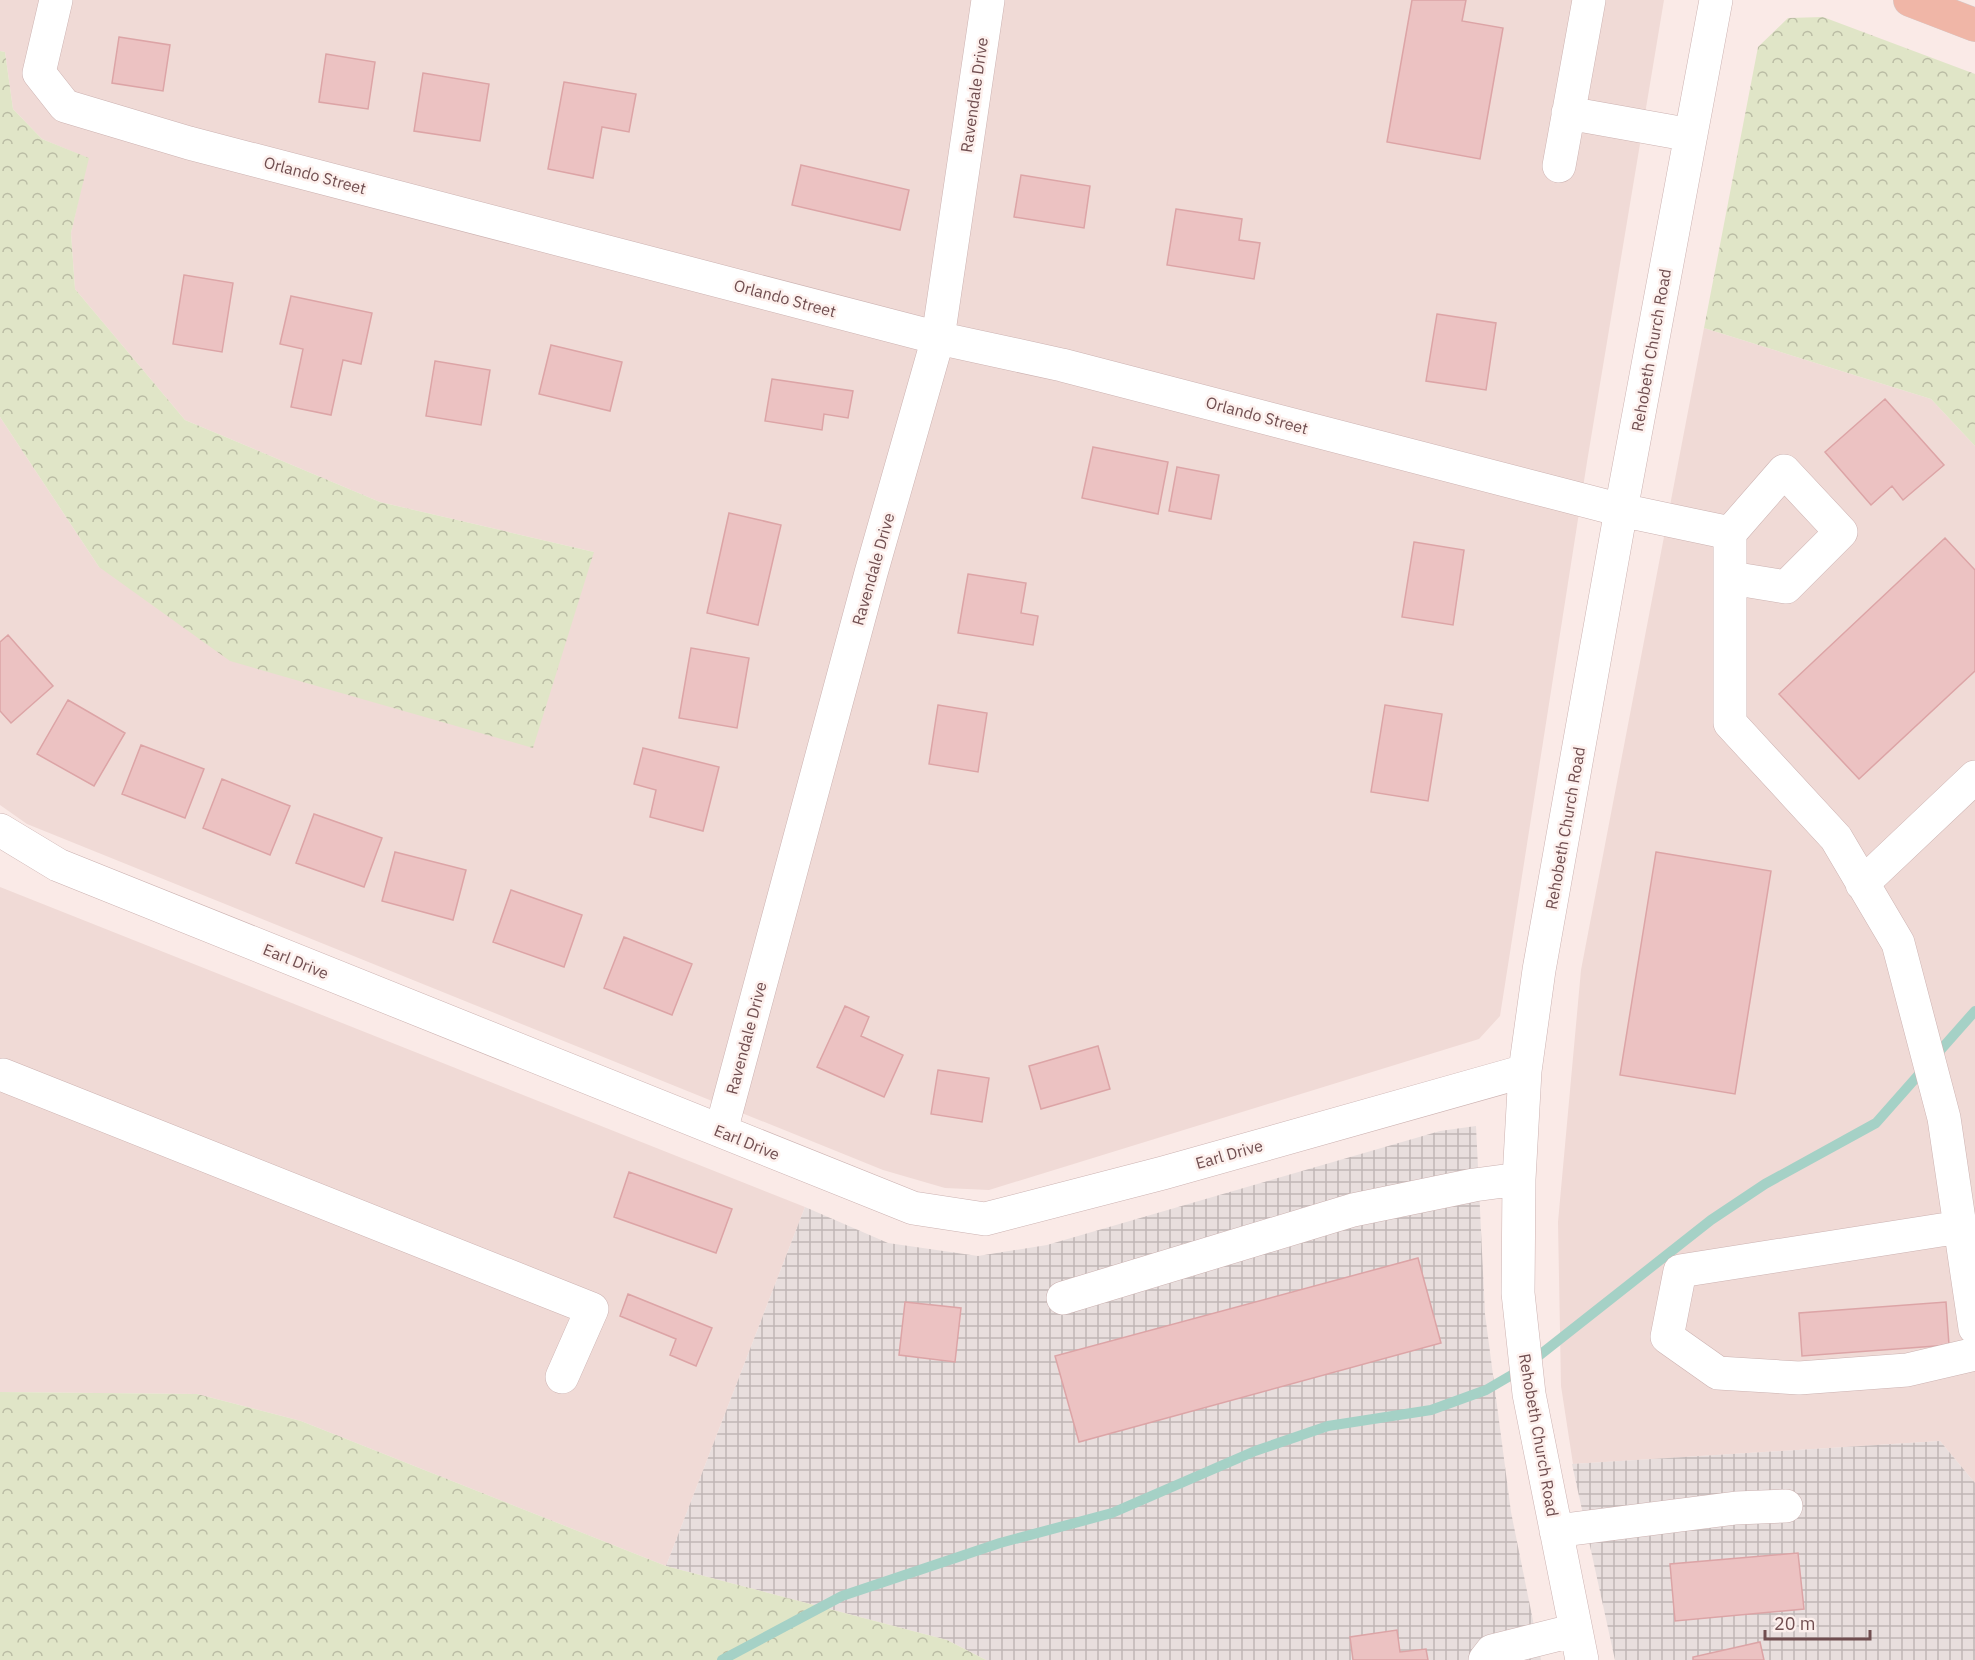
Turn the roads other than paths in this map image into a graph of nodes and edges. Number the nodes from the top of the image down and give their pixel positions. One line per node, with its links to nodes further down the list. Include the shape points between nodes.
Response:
1 (56, 0): 10 (street, Orlando Street, via 39,73 65,106)
2 (988, 0): 10 (street, Ravendale Drive)
3 (1589, 0): 7 (street)
4 (1716, 0): 8 (street, Rehobeth Church Road)
5 (1910, 0): 6 (main road)
6 (1975, 26)
7 (1568, 112): 8 (street); 9 (street)
8 (1691, 135): 11 (street, Rehobeth Church Road)
9 (1559, 166)
10 (938, 338): 11 (street, Orlando Street, via 1062,365); 19 (street, Ravendale Drive)
11 (1621, 510): 12 (street, Orlando Street); 17 (street, Rehobeth Church Road, via 1541,959)
12 (1730, 533): 13 (street); 13 (street, via 1784,471 1841,532 1786,587)
13 (1731, 578): 16 (street, via 1730,723 1836,838)
14 (1975, 777): 16 (street)
15 (0, 830): 19 (street, Earl Drive, via 58,865)
16 (1862, 884): 20 (street, via 1898,943 1944,1118)
17 (1525, 1071): 19 (street, Earl Drive, via 985,1219 914,1208); 21 (street, Rehobeth Church Road)
18 (1, 1076): 26 (street, via 592,1309)
19 (720, 1131)
20 (1964, 1165): 22 (street)
21 (1519, 1179): 23 (street, via 1353,1210); 28 (street, Rehobeth Church Road, via 1518,1293 1523,1345)
22 (1960, 1227): 24 (street); 25 (street, via 1680,1271 1667,1337 1718,1373 1799,1378 1907,1370)
23 (1063, 1298)
24 (1975, 1328)
25 (1975, 1354)
26 (562, 1377)
27 (1786, 1506): 28 (street, via 1736,1508)
28 (1556, 1531): 29 (street, Rehobeth Church Road)
29 (1579, 1645): 30 (street, via 1492,1651)
30 (1485, 1660)

